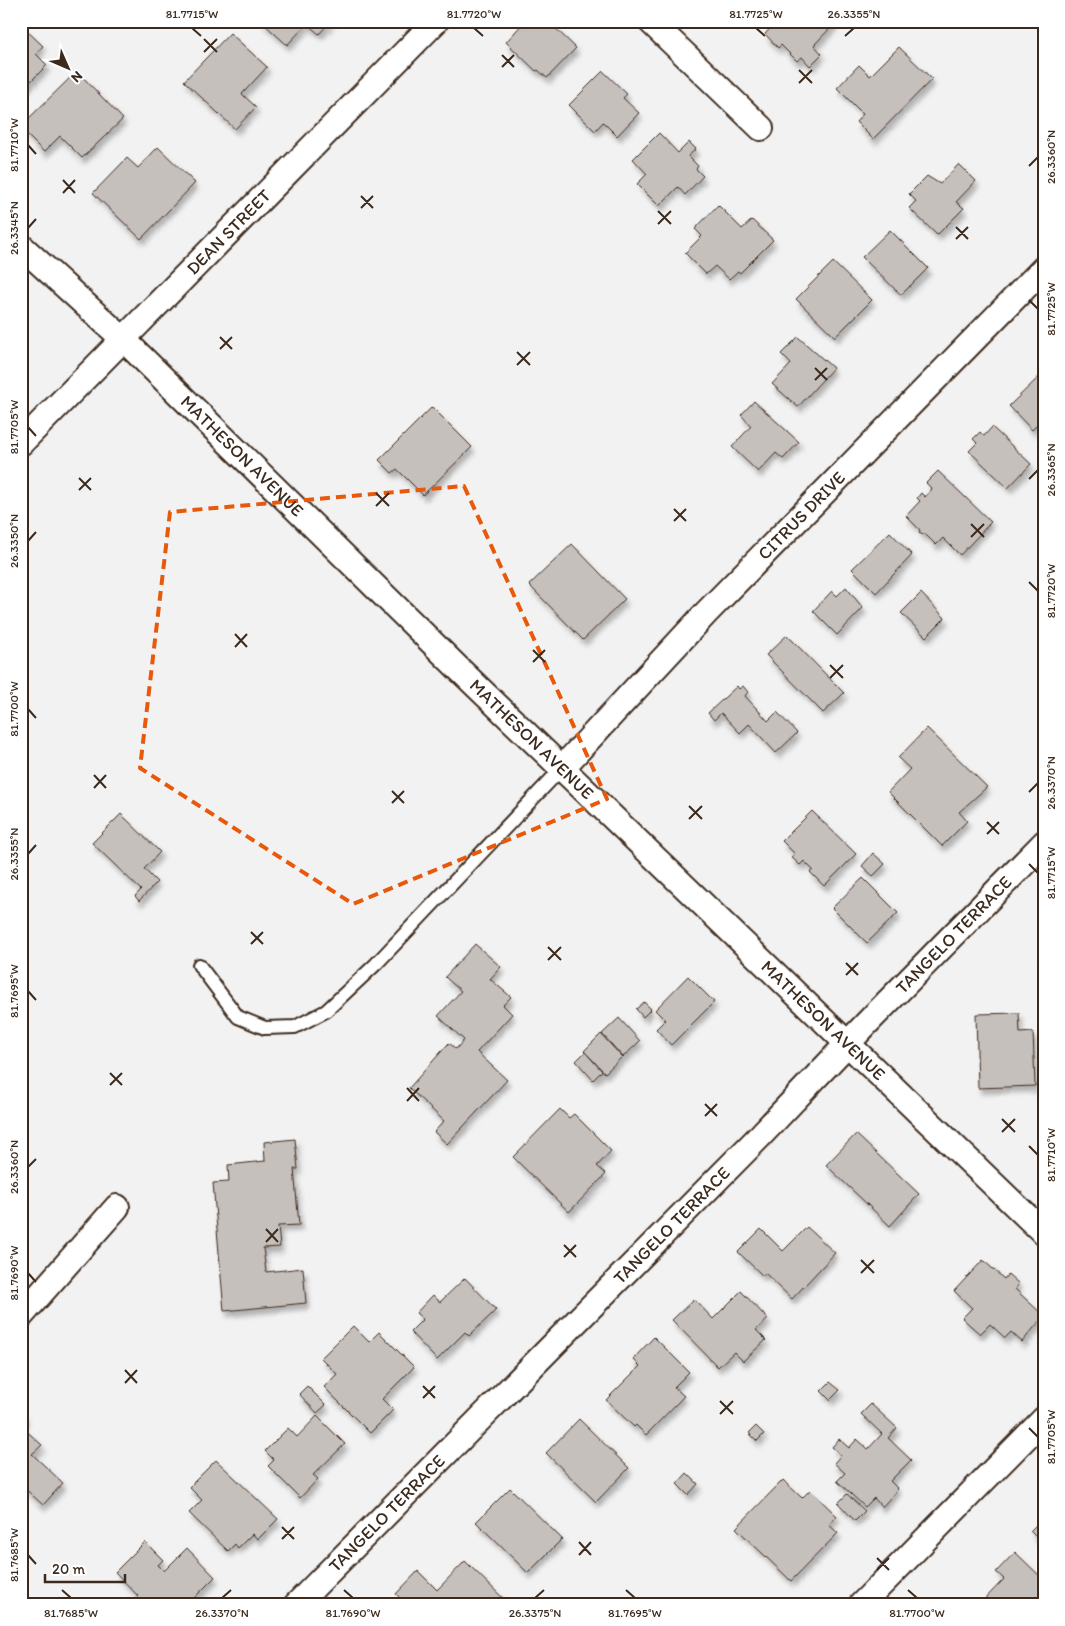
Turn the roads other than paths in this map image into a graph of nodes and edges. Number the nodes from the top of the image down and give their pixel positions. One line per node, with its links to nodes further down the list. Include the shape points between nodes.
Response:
1 (436, 21): 6 (street, DEAN STREET)
2 (650, 21): 3 (street)
3 (761, 128)
4 (21, 246): 6 (street, MATHESON AVENUE)
5 (1044, 268): 8 (street, CITRUS DRIVE, via 706,613)
6 (123, 339): 7 (street, DEAN STREET); 8 (street, MATHESON AVENUE)
7 (21, 443)
8 (562, 768): 10 (lane, via 376,964 326,1011 295,1027 265,1028 238,1017); 11 (street, MATHESON AVENUE)
9 (1044, 843): 11 (street, TANGELO TERRACE)
10 (200, 965)
11 (847, 1043): 13 (street, MATHESON AVENUE); 16 (street, TANGELO TERRACE, via 760,1136)
12 (117, 1207): 14 (street)
13 (1044, 1233)
14 (21, 1316)
15 (1044, 1419): 17 (street)
16 (296, 1605)
17 (861, 1605)

